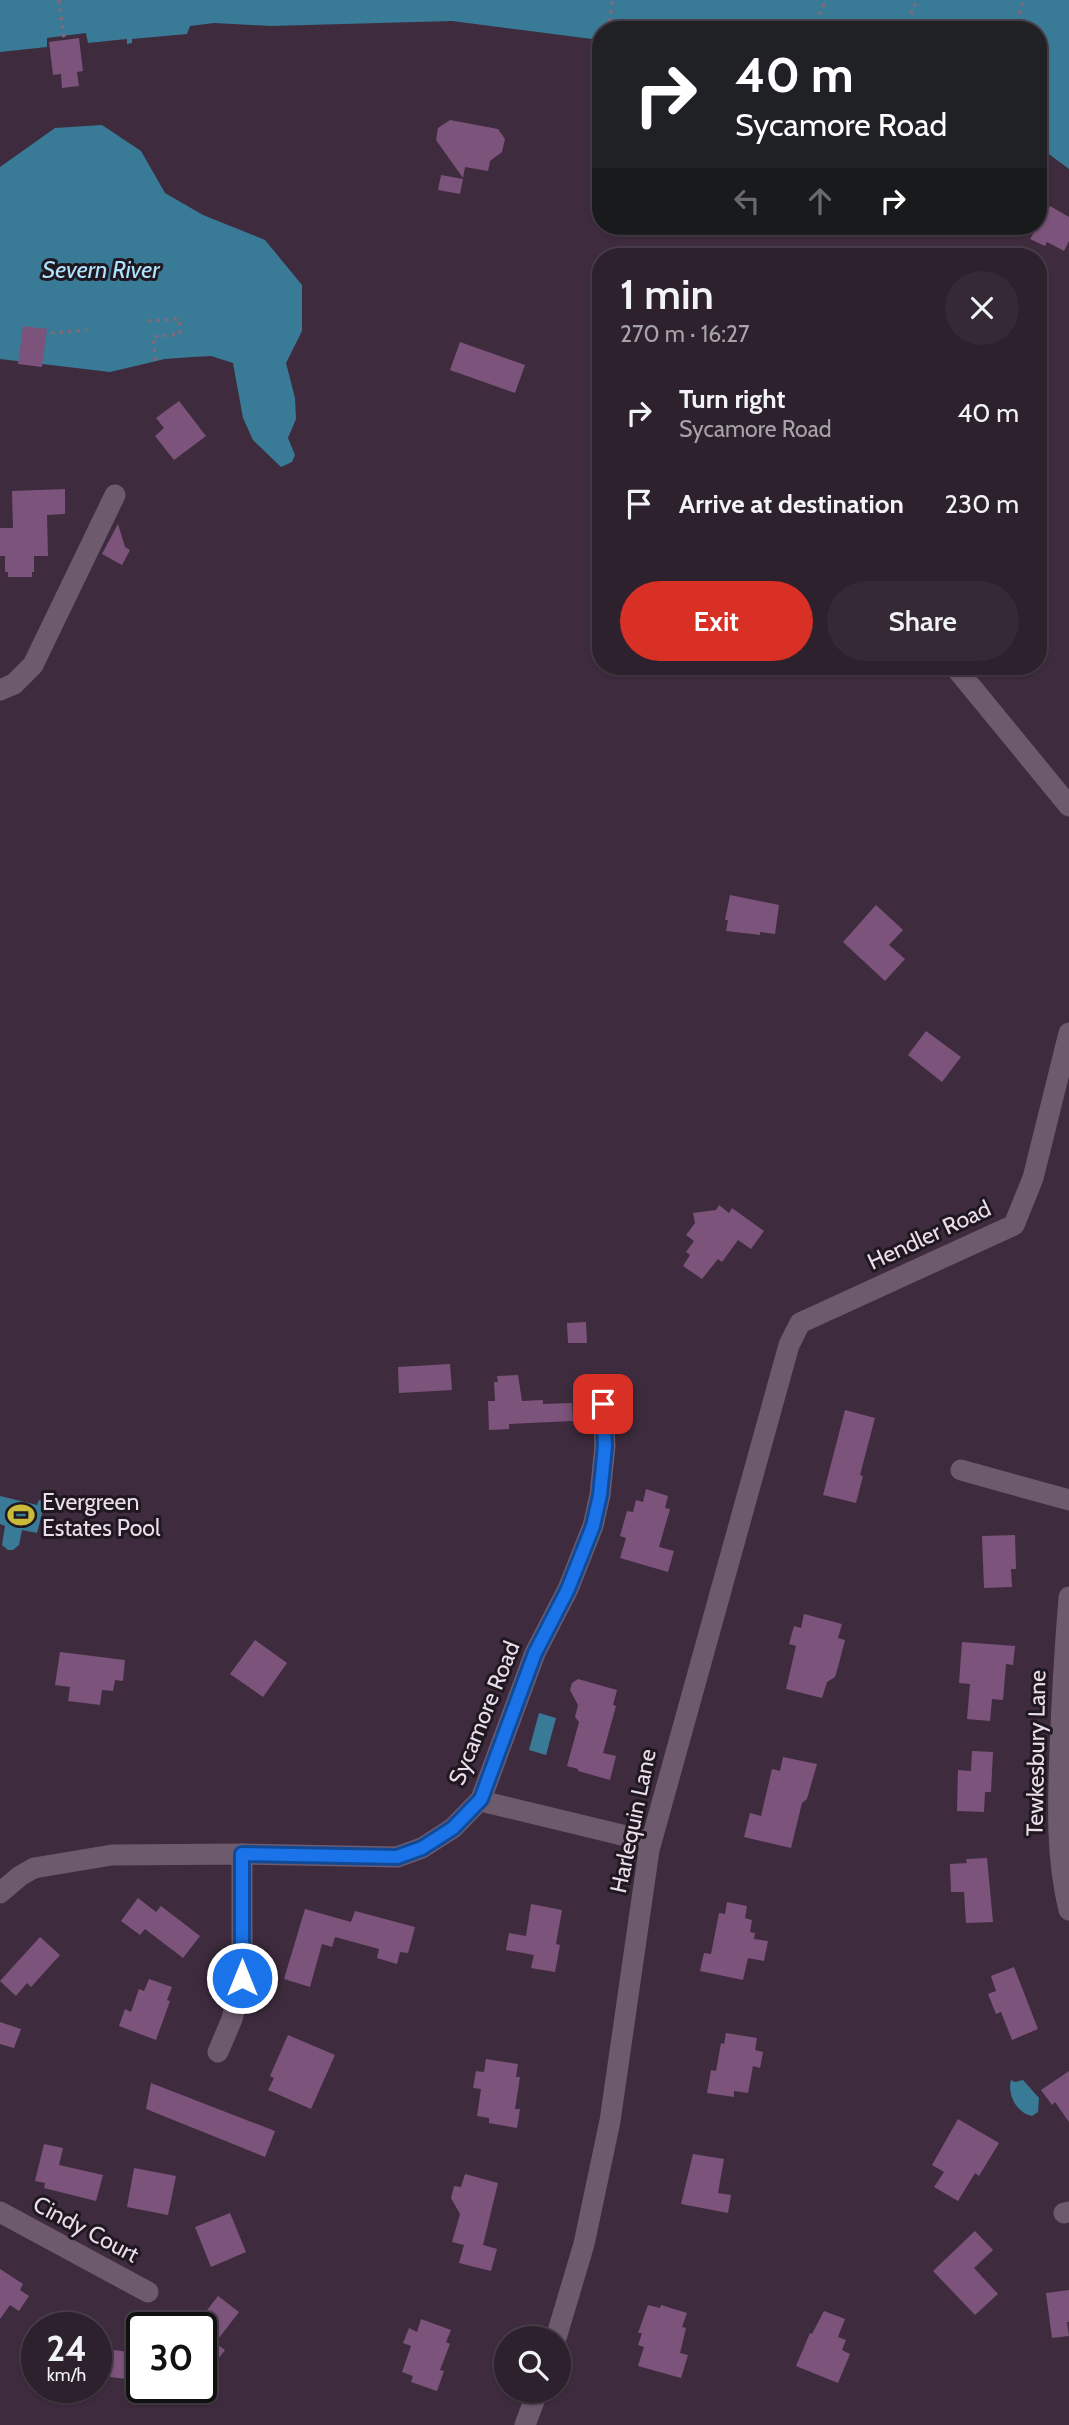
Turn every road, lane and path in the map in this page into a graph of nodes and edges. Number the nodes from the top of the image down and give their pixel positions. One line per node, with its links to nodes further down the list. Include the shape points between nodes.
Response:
1 (59, 0): 10 (path)
2 (613, 0): 6 (path)
3 (825, 0): 7 (path)
4 (917, 0): 8 (path)
5 (1023, 3): 9 (path)
6 (610, 21)
7 (816, 21)
8 (908, 21)
9 (1016, 21)
10 (64, 39)
11 (148, 321): 14 (path, via 179,319 180,334 153,337)
12 (87, 330): 13 (path)
13 (51, 333)
14 (156, 365)
15 (115, 495): 17 (street, via 33,666)
16 (962, 675): 18 (street)
17 (0, 690)
18 (1069, 806)
19 (1069, 1033): 20 (street, Hendler Road, via 1033,1178 1014,1225)
20 (800, 1323): 26 (street, Harlequin Lane, via 789,1345)
21 (603, 1404): 25 (street, Sycamore Road, via 605,1446 593,1526 535,1653)
22 (961, 1471): 23 (street)
23 (1069, 1500)
24 (1069, 1597): 29 (street, Tewkesbury Lane, via 1059,1787 1061,1862)
25 (481, 1799): 26 (street); 27 (street, Sycamore Road, via 453,1828 422,1848 397,1857)
26 (651, 1842): 33 (street, Harlequin Lane, via 610,2121 584,2244)
27 (242, 1854): 28 (street, Sycamore Road, via 99,1857 34,1868); 30 (street, via 242,1978)
28 (0, 1893)
29 (1069, 1910)
30 (218, 2052)
31 (0, 2212): 32 (street, Cindy Court)
32 (148, 2292)
33 (560, 2326)
34 (533, 2403): 35 (street)
35 (525, 2425)

